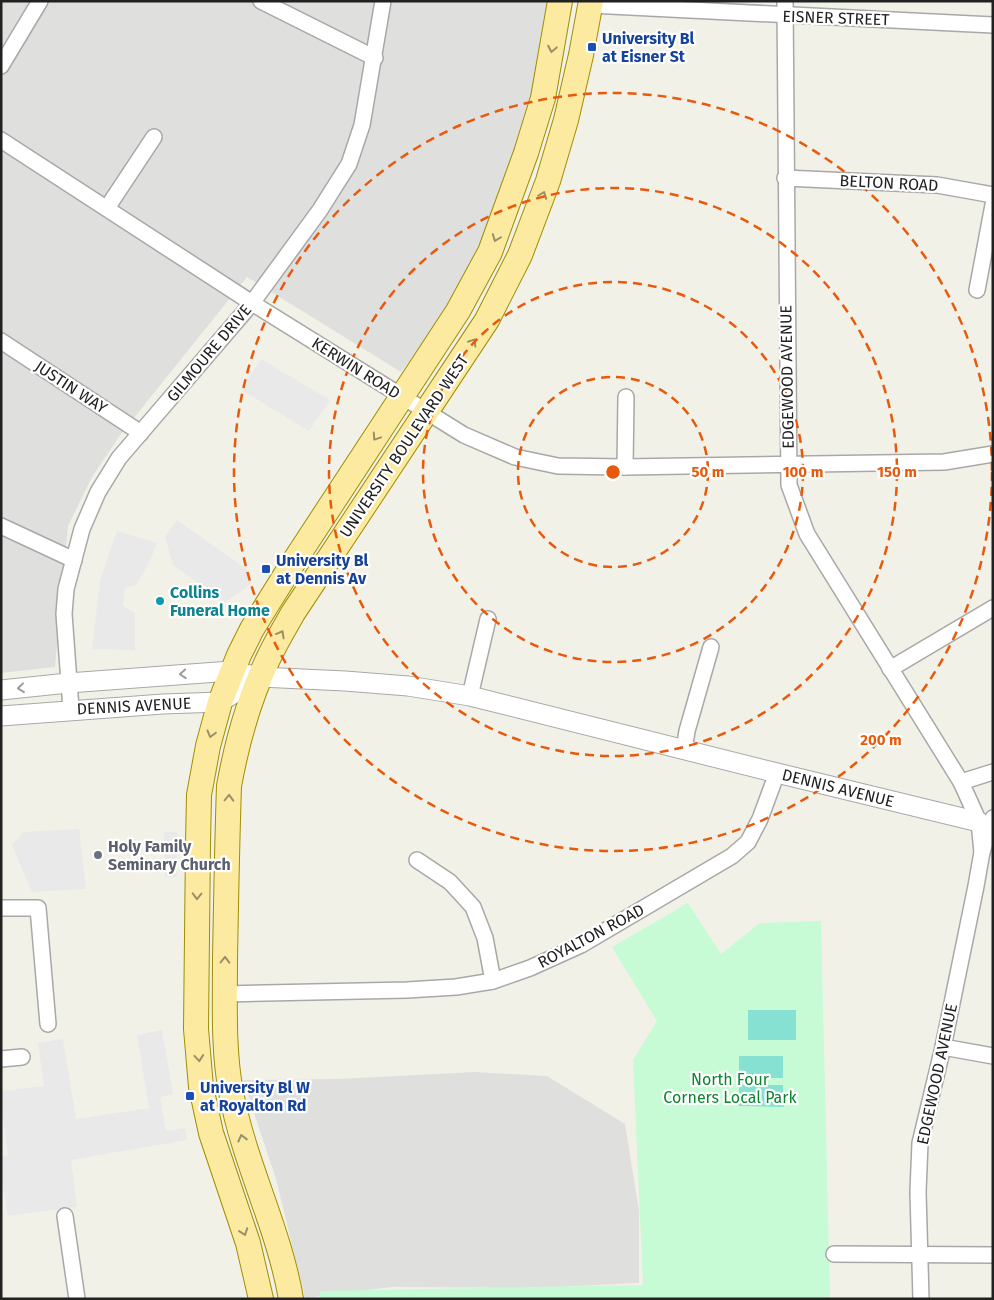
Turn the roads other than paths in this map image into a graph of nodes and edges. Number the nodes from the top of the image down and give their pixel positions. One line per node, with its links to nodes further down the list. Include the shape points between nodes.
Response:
1 (40, 1): 9 (street)
2 (261, 1): 8 (street)
3 (383, 1): 8 (street, GILMOURE DRIVE)
4 (560, 1): 19 (main road, UNIVERSITY BOULEVARD WEST, one-way to 19, via 543,98 490,252 458,311)
5 (586, 3): 6 (street, EISNER STREET); 21 (main road, UNIVERSITY BOULEVARD WEST, one-way to 5, via 487,320 520,255 548,181 566,120 581,55)
6 (785, 8): 7 (street, EISNER STREET); 12 (street, EDGEWOOD AVENUE)
7 (993, 24)
8 (375, 58): 17 (street, GILMOURE DRIVE, via 362,125 349,164 320,210)
9 (1, 66)
10 (154, 137): 15 (street)
11 (1, 140): 15 (street, KERWIN ROAD)
12 (785, 178): 13 (street, BELTON ROAD, via 937,185); 24 (street, EDGEWOOD AVENUE)
13 (993, 196)
14 (993, 205): 16 (street)
15 (107, 208): 17 (street, KERWIN ROAD)
16 (977, 290)
17 (252, 303): 19 (street, KERWIN ROAD); 22 (street, GILMOURE DRIVE)
18 (1, 341): 22 (street, JUSTIN WAY)
19 (403, 396): 21 (street, KERWIN ROAD); 32 (main road, UNIVERSITY BOULEVARD WEST, one-way to 32, via 286,573 252,629)
20 (626, 396): 25 (street)
21 (427, 412): 25 (street, KERWIN ROAD, via 464,436 515,457 558,466); 33 (main road, UNIVERSITY BOULEVARD WEST, one-way to 21, via 293,613)
22 (141, 433): 27 (street, GILMOURE DRIVE, via 98,492 82,529)
23 (993, 454): 24 (street, KERWIN ROAD, via 944,462)
24 (788, 465): 25 (street, KERWIN ROAD); 31 (street, EDGEWOOD AVENUE, via 789,485 807,534)
25 (625, 467)
26 (1, 526): 27 (street)
27 (74, 560): 34 (street, GILMOURE DRIVE, via 66,589 64,614)
28 (993, 608): 31 (street)
29 (488, 620): 36 (street)
30 (711, 647): 40 (street)
31 (890, 669): 43 (street, EDGEWOOD AVENUE)
32 (232, 671): 33 (street, DENNIS AVENUE); 34 (street, DENNIS AVENUE, one-way to 34); 37 (main road, UNIVERSITY BOULEVARD WEST)
33 (260, 678): 36 (street, DENNIS AVENUE, via 408,686); 37 (street, DENNIS AVENUE); 48 (main road, UNIVERSITY BOULEVARD WEST, one-way to 33, via 229,786 242,724)
34 (68, 683): 35 (street, DENNIS AVENUE, one-way to 35); 38 (street, GILMOURE DRIVE)
35 (1, 690)
36 (470, 696): 40 (street, DENNIS AVENUE)
37 (220, 702): 38 (street, DENNIS AVENUE); 54 (main road, UNIVERSITY BOULEVARD WEST, one-way to 54, via 199,795 196,930 196,1029 202,1087)
38 (71, 709): 39 (street, DENNIS AVENUE)
39 (1, 716)
40 (684, 750): 42 (street, DENNIS AVENUE)
41 (993, 772): 43 (street)
42 (777, 773): 44 (street, DENNIS AVENUE); 47 (street, ROYALTON ROAD, via 748,842 732,856 581,945)
43 (961, 782): 44 (street, EDGEWOOD AVENUE)
44 (989, 823): 50 (street, EDGEWOOD AVENUE)
45 (417, 860): 47 (street, via 450,882 473,907 484,938)
46 (1, 908): 49 (street, via 38,908)
47 (493, 981): 48 (street, ROYALTON ROAD, via 406,990)
48 (225, 994): 56 (main road, UNIVERSITY BOULEVARD WEST, one-way to 48, via 245,1148 231,1091)
49 (48, 1024)
50 (943, 1046): 51 (street); 58 (street, EDGEWOOD AVENUE, via 920,1144)
51 (993, 1056)
52 (22, 1057): 53 (street)
53 (1, 1059)
54 (215, 1147): 56 (main road, via 233,1161 254,1214 262,1219); 61 (main road, UNIVERSITY BOULEVARD WEST, one-way to 61, via 248,1243)
55 (65, 1216): 60 (street)
56 (270, 1218): 62 (main road, UNIVERSITY BOULEVARD WEST)
57 (834, 1254): 58 (street)
58 (920, 1255): 59 (street); 63 (street, EDGEWOOD AVENUE)
59 (993, 1255)
60 (77, 1299)
61 (261, 1299)
62 (291, 1299)
63 (921, 1299)

